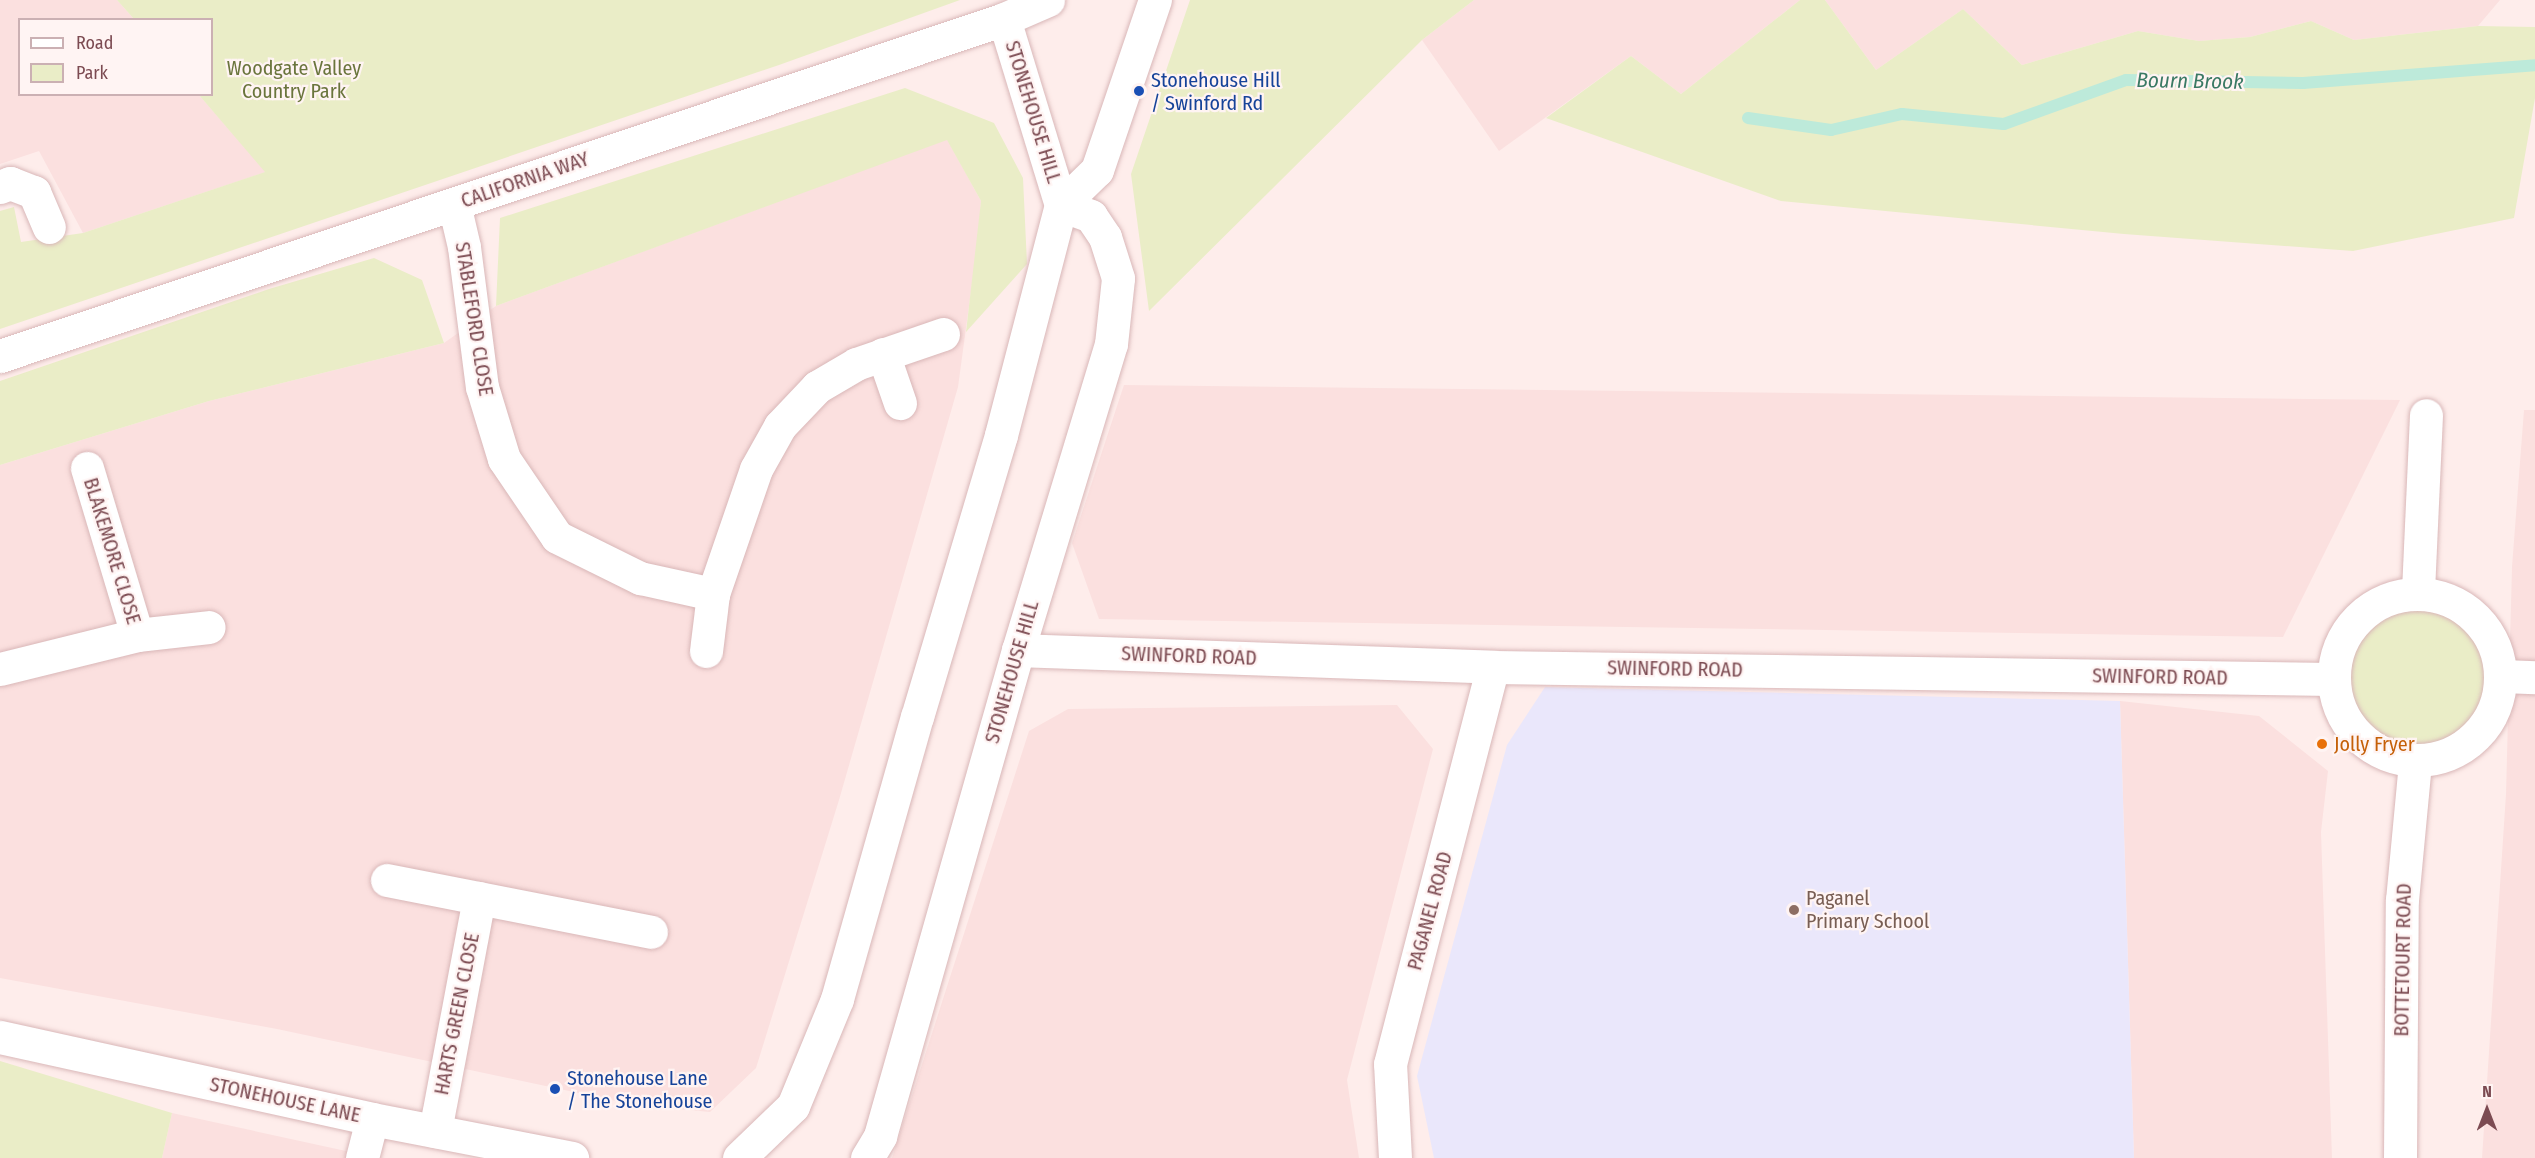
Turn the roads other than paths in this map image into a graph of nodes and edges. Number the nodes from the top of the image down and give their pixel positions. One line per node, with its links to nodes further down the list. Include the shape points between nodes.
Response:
1 (1048, 0): 3 (street, CALIFORNIA WAY)
2 (1155, 0): 6 (street, STONEHOUSE HILL, via 1097,170)
3 (1004, 19): 5 (street, CALIFORNIA WAY); 6 (street, STONEHOUSE HILL)
4 (0, 187): 7 (street, via 10,183 34,192)
5 (454, 204): 10 (street, CALIFORNIA WAY); 15 (street, STABLEFORD CLOSE, via 464,247 482,387 504,459 557,537 640,578)
6 (1061, 205): 18 (street, STONEHOUSE HILL, via 1091,216 1105,237 1118,278 1111,344); 34 (street, STONEHOUSE HILL, via 1001,435 837,999 793,1106)
7 (49, 227)
8 (944, 334): 9 (street)
9 (883, 354): 11 (street); 15 (street, via 856,364 817,387 780,426 756,469)
10 (0, 356)
11 (900, 403)
12 (2426, 416): 14 (street)
13 (87, 468): 17 (street, BLAKEMORE CLOSE)
14 (2418, 591): 22 (street, via 2463,605 2488,630); 24 (street, via 2379,601 2346,630)
15 (713, 594): 19 (street)
16 (209, 627): 17 (street, BLAKEMORE CLOSE)
17 (137, 635): 21 (street, BLAKEMORE CLOSE)
18 (1018, 650): 20 (street, SWINFORD ROAD); 35 (street, STONEHOUSE HILL, via 880,1136)
19 (706, 651)
20 (1493, 667): 24 (street, SWINFORD ROAD); 36 (street, PAGANEL ROAD, via 1390,1064)
21 (0, 669)
22 (2502, 676): 23 (street); 25 (street, via 2483,730 2448,755)
23 (2535, 677)
24 (2332, 679): 25 (street, via 2351,731 2380,753)
25 (2415, 762): 37 (street, BOTTETOURT ROAD, via 2402,900)
26 (387, 880): 27 (street)
27 (480, 898): 28 (street); 31 (street, HARTS GREEN CLOSE)
28 (651, 932)
29 (0, 1037): 30 (street, STONEHOUSE LANE)
30 (372, 1119): 31 (street, STONEHOUSE LANE); 32 (street)
31 (435, 1131): 33 (street, STONEHOUSE LANE)
32 (362, 1158)
33 (572, 1158)
34 (739, 1158)
35 (867, 1158)
36 (1395, 1158)
37 (2400, 1158)

